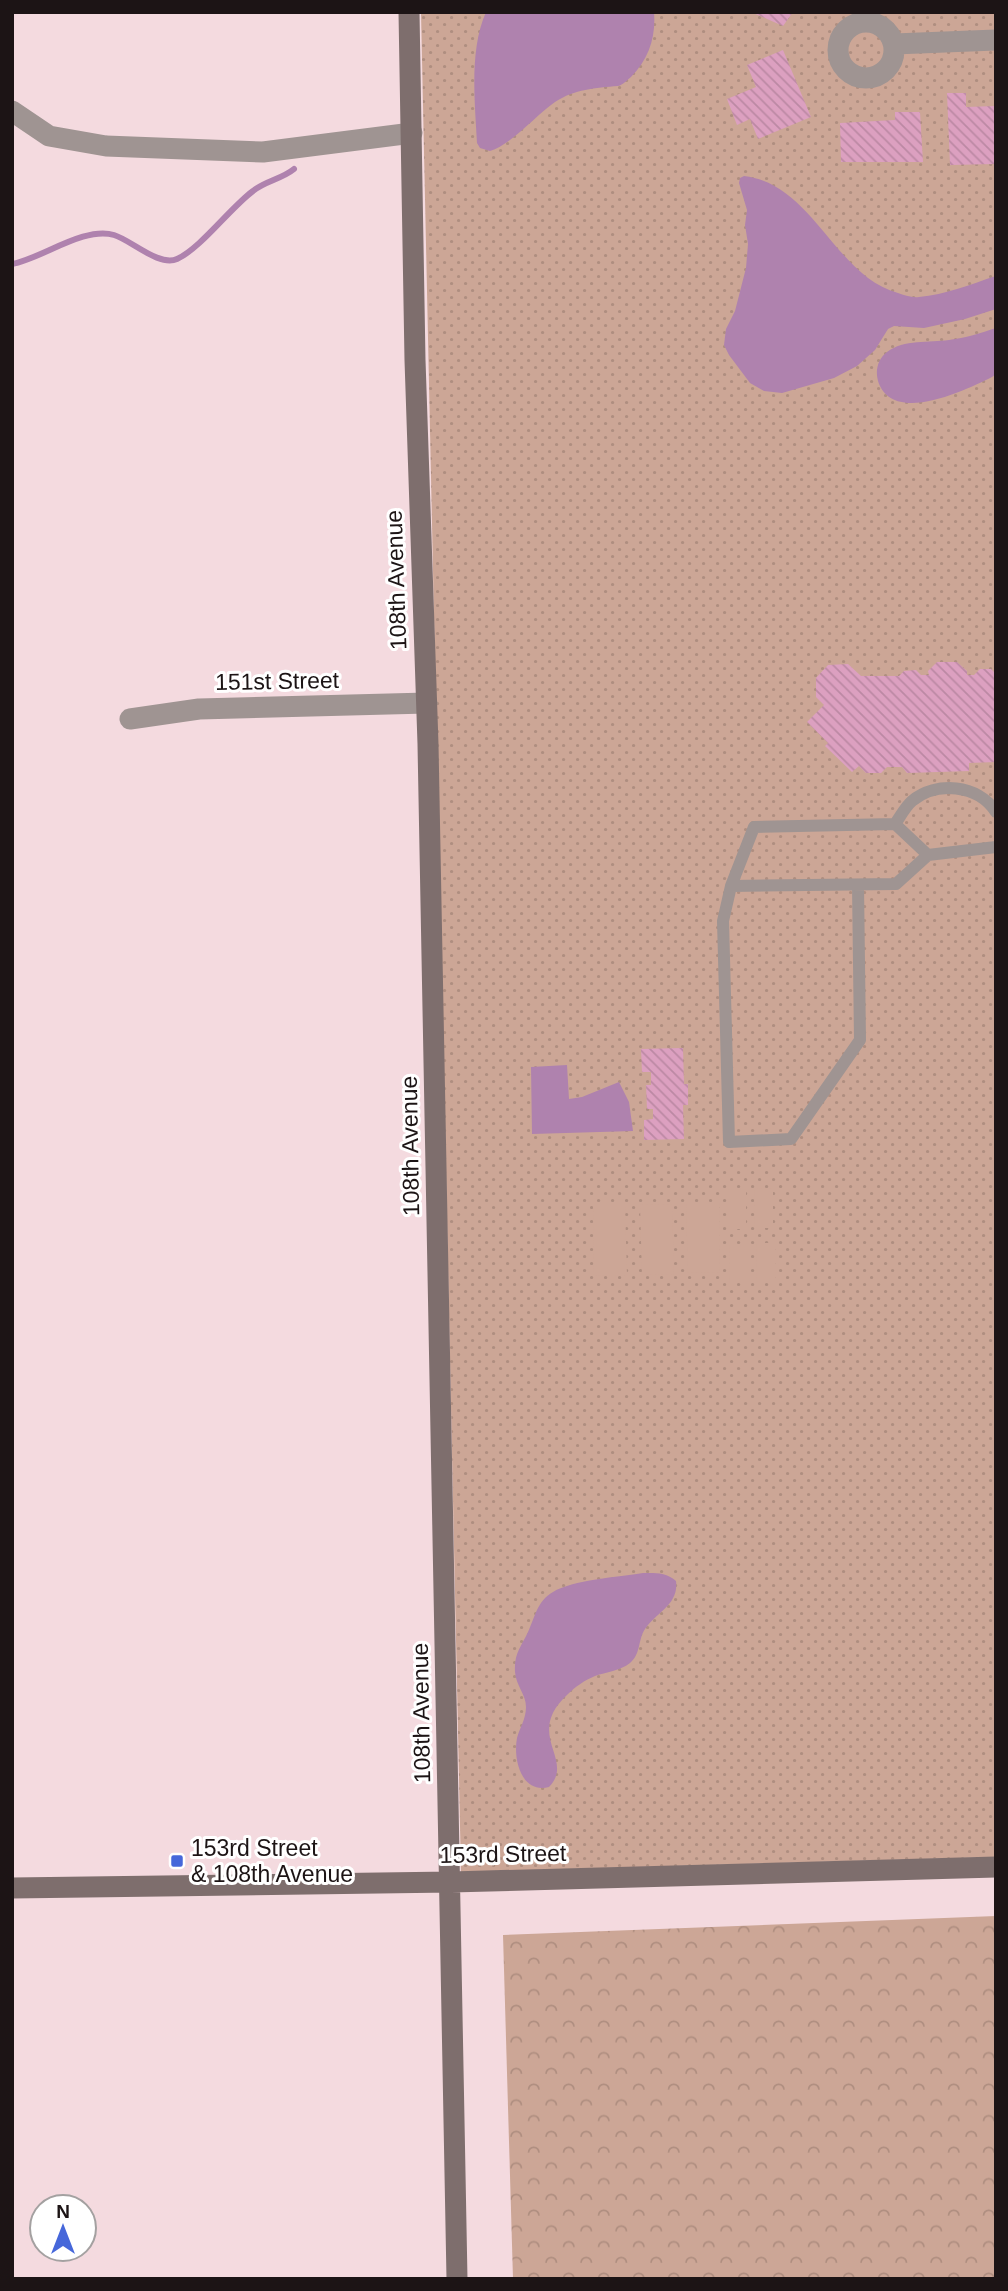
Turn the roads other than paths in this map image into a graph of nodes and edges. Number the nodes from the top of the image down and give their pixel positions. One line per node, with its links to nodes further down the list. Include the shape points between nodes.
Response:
1 (409, 12): 5 (street, 108th Avenue)
2 (996, 40): 3 (street)
3 (894, 44)
4 (12, 111): 5 (street, via 49,136 106,146 263,152)
5 (412, 133): 6 (street, 108th Avenue)
6 (427, 703): 7 (street, 151st Street, via 199,709); 15 (street, 108th Avenue)
7 (130, 719)
8 (996, 812): 9 (lane, via 990,802 946,787 910,802)
9 (895, 824): 11 (lane); 13 (lane, via 754,827)
10 (996, 847): 11 (lane)
11 (928, 855): 12 (lane, via 896,884)
12 (858, 885): 13 (lane); 13 (lane, via 860,1040 791,1139 729,1143 723,921)
13 (732, 886)
14 (996, 1867): 15 (street, 153rd Street)
15 (451, 1882): 16 (street, 153rd Street); 17 (street, 108th Avenue)
16 (12, 1888)
17 (457, 2279)

